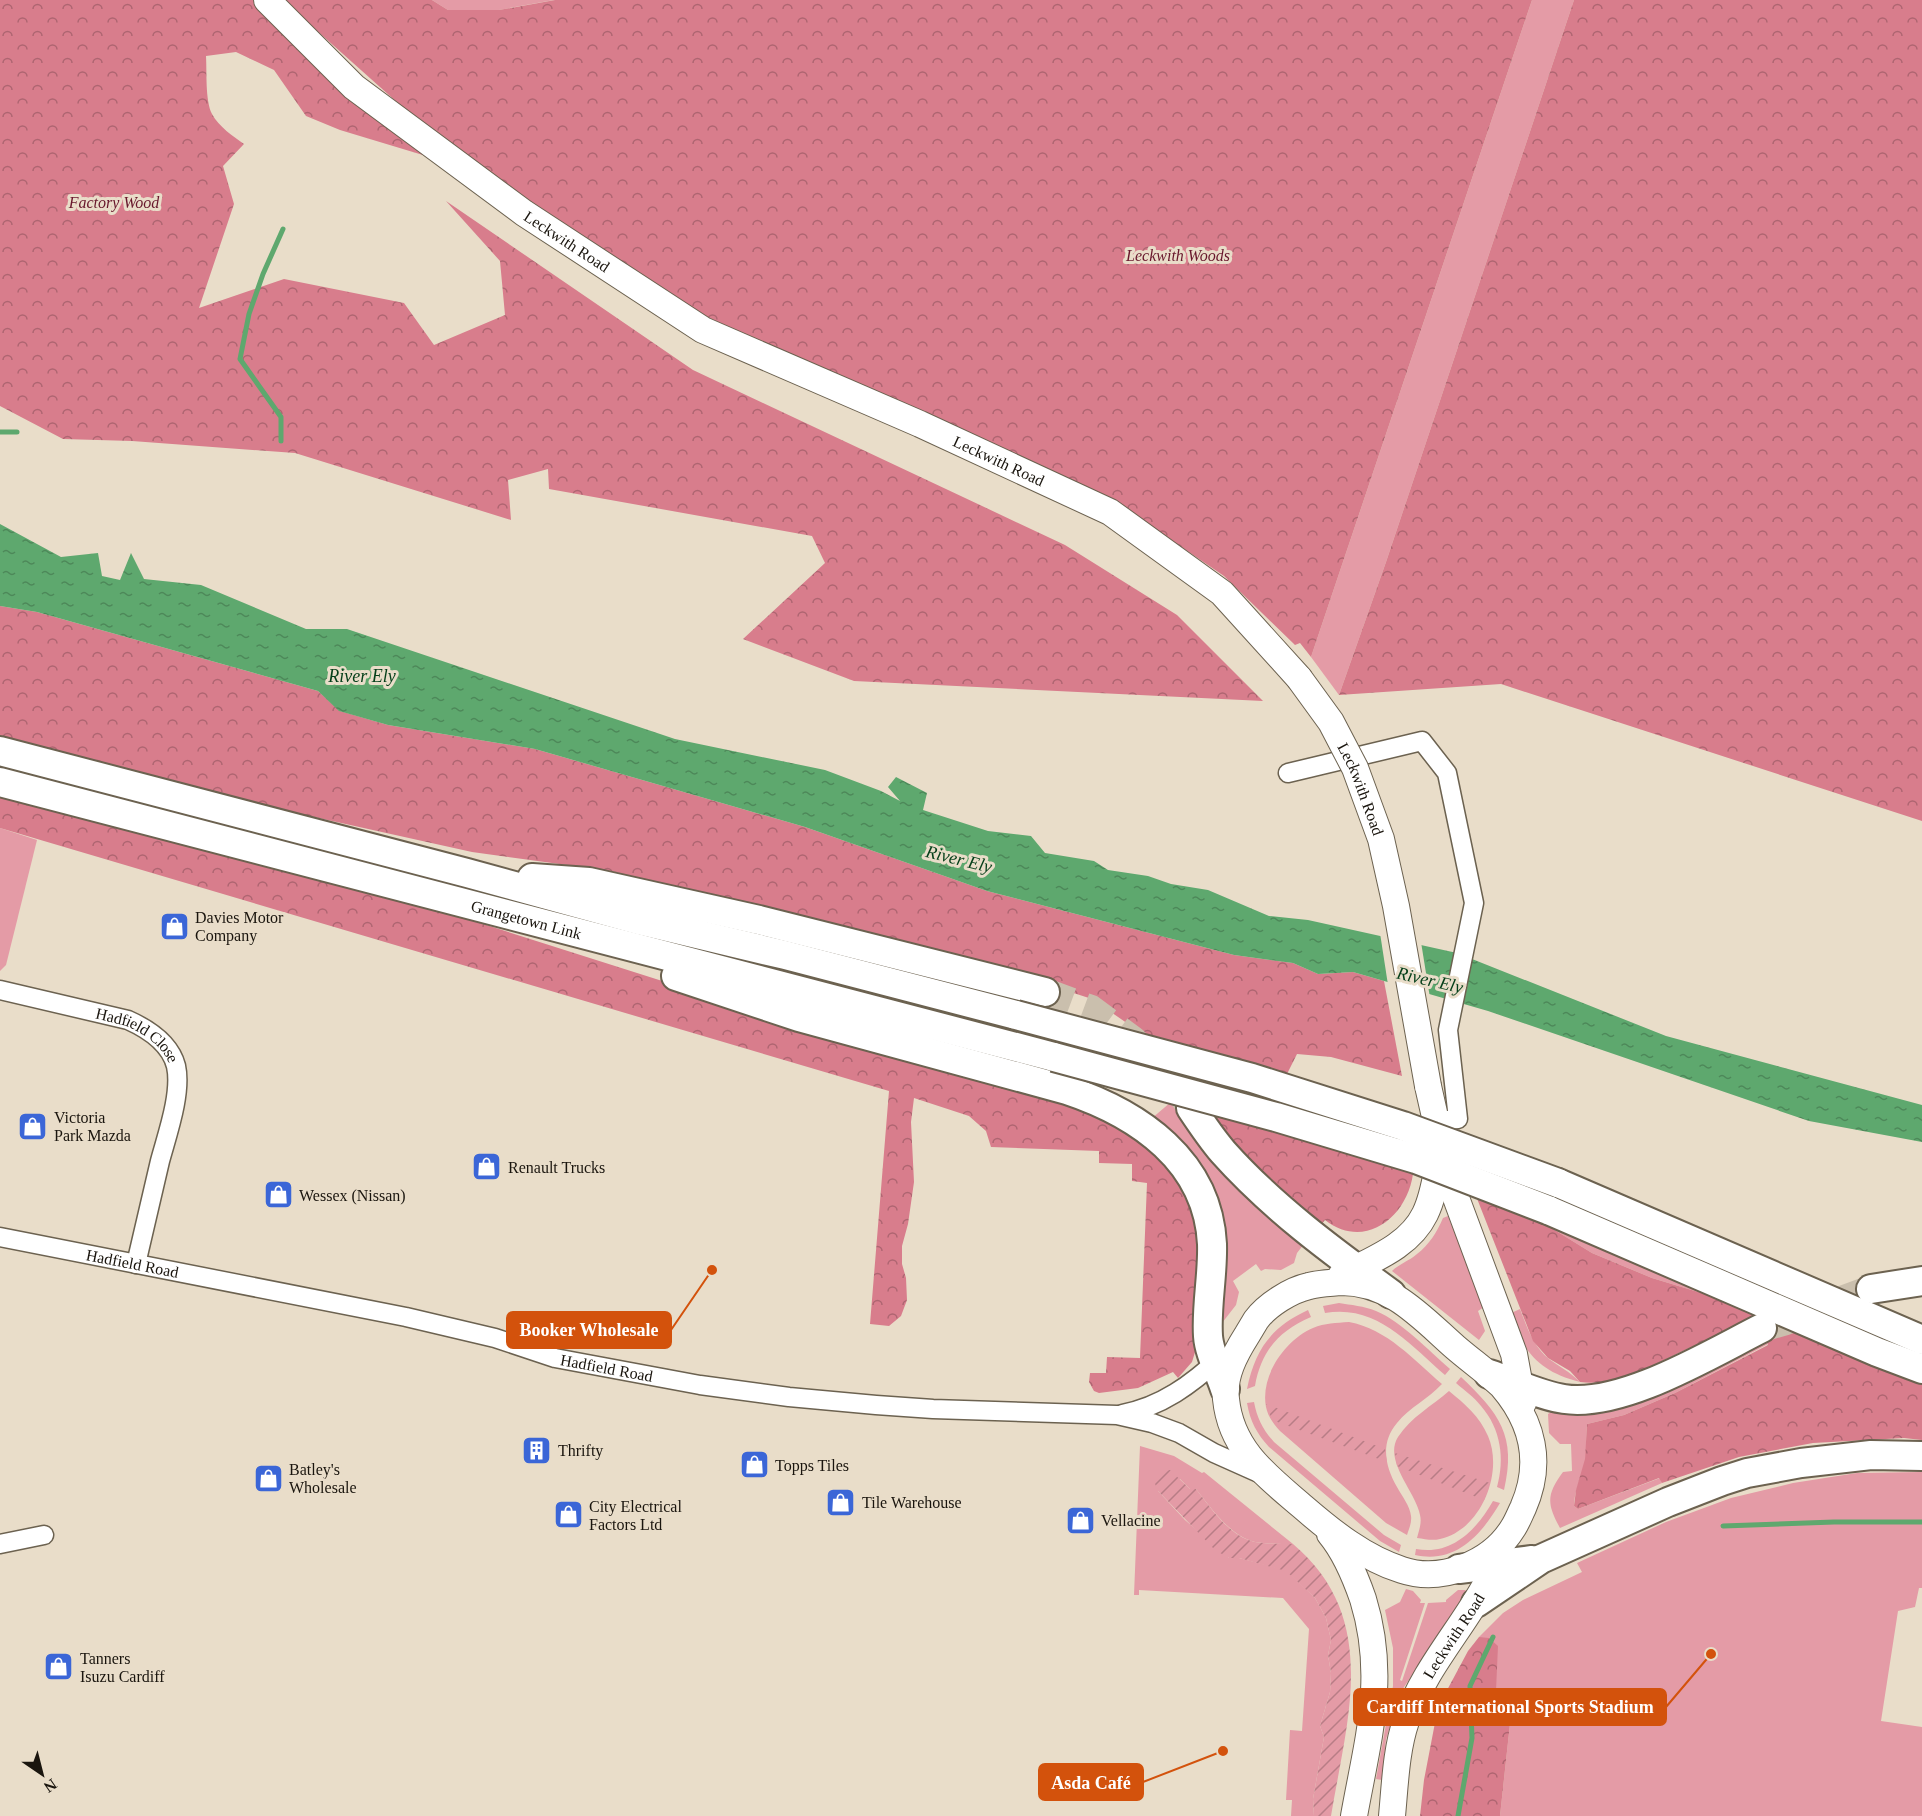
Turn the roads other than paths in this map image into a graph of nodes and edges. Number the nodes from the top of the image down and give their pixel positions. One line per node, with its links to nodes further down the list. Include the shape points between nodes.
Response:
1 (267, 0): 10 (main road, Leckwith Road, bridge, via 354,87 524,213 703,330 1110,512 1222,593 1299,678 1331,723 1355,768 1381,839)
2 (0, 751): 5 (main road, Grangetown Link)
3 (1288, 773): 10 (street, via 1422,741 1447,773 1474,903 1448,1030 1458,1119)
4 (0, 782): 6 (main road, Grangetown Link)
5 (467, 873): 8 (main road, via 590,882); 21 (main road, Grangetown Link, bridge, via 1252,1078 1403,1126 1558,1183)
6 (572, 932): 22 (main road, via 636,962 788,1013 1092,1098 1134,1120 1185,1167 1207,1213 1212,1245 1208,1337); 23 (main road, Grangetown Link, bridge, via 1054,1057 1416,1159 1548,1210)
7 (0, 990): 13 (street, Hadfield Close, via 128,1020 156,1036 176,1065 171,1119)
8 (1046, 992)
9 (1191, 1108): 14 (main road, via 1223,1152 1252,1181 1317,1240)
10 (1437, 1121): 11 (main road, Leckwith Road)
11 (1442, 1147): 14 (main road, Leckwith Road, via 1432,1196 1417,1227 1393,1248); 25 (main road, Leckwith Road, via 1449,1179 1514,1354)
12 (0, 1237): 13 (street, Hadfield Road)
13 (136, 1264): 27 (street, Hadfield Road, via 406,1317 495,1338 555,1358 700,1385 888,1406)
14 (1356, 1268): 16 (main road, Leckwith Road); 18 (main road)
15 (1922, 1281): 17 (main road)
16 (1327, 1284): 18 (main road, via 1354,1282); 20 (main road, via 1309,1286 1289,1295 1271,1306)
17 (1871, 1289)
18 (1391, 1294): 24 (main road)
19 (1762, 1328): 25 (main road, via 1629,1391 1603,1398 1563,1399)
20 (1251, 1330): 22 (street); 26 (main road, via 1233,1360)
21 (1922, 1340)
22 (1216, 1362): 26 (main road); 27 (street, via 1160,1402)
23 (1922, 1369)
24 (1489, 1374): 25 (main road); 28 (main road, via 1514,1400)
25 (1520, 1385): 28 (main road, Leckwith Road)
26 (1225, 1389): 30 (main road, via 1229,1414 1243,1449)
27 (1117, 1415): 30 (street, via 1179,1433)
28 (1527, 1424): 32 (main road, Leckwith Road, via 1533,1466 1528,1494)
29 (1922, 1456): 35 (main road, via 1870,1455 1747,1473 1668,1502)
30 (1267, 1477): 31 (main road)
31 (1320, 1522): 37 (main road, via 1365,1553 1404,1571 1436,1574); 39 (main road, via 1339,1547 1357,1582 1374,1652 1374,1704)
32 (1513, 1529): 36 (main road, Leckwith Road); 37 (main road, via 1484,1558)
33 (44, 1534): 34 (street)
34 (0, 1544)
35 (1541, 1559): 36 (main road); 38 (main road)
36 (1496, 1566): 37 (main road); 38 (main road, Leckwith Road)
37 (1459, 1569)
38 (1476, 1603): 40 (main road, Leckwith Road, via 1425,1680 1406,1721)
39 (1354, 1816)
40 (1392, 1816)

